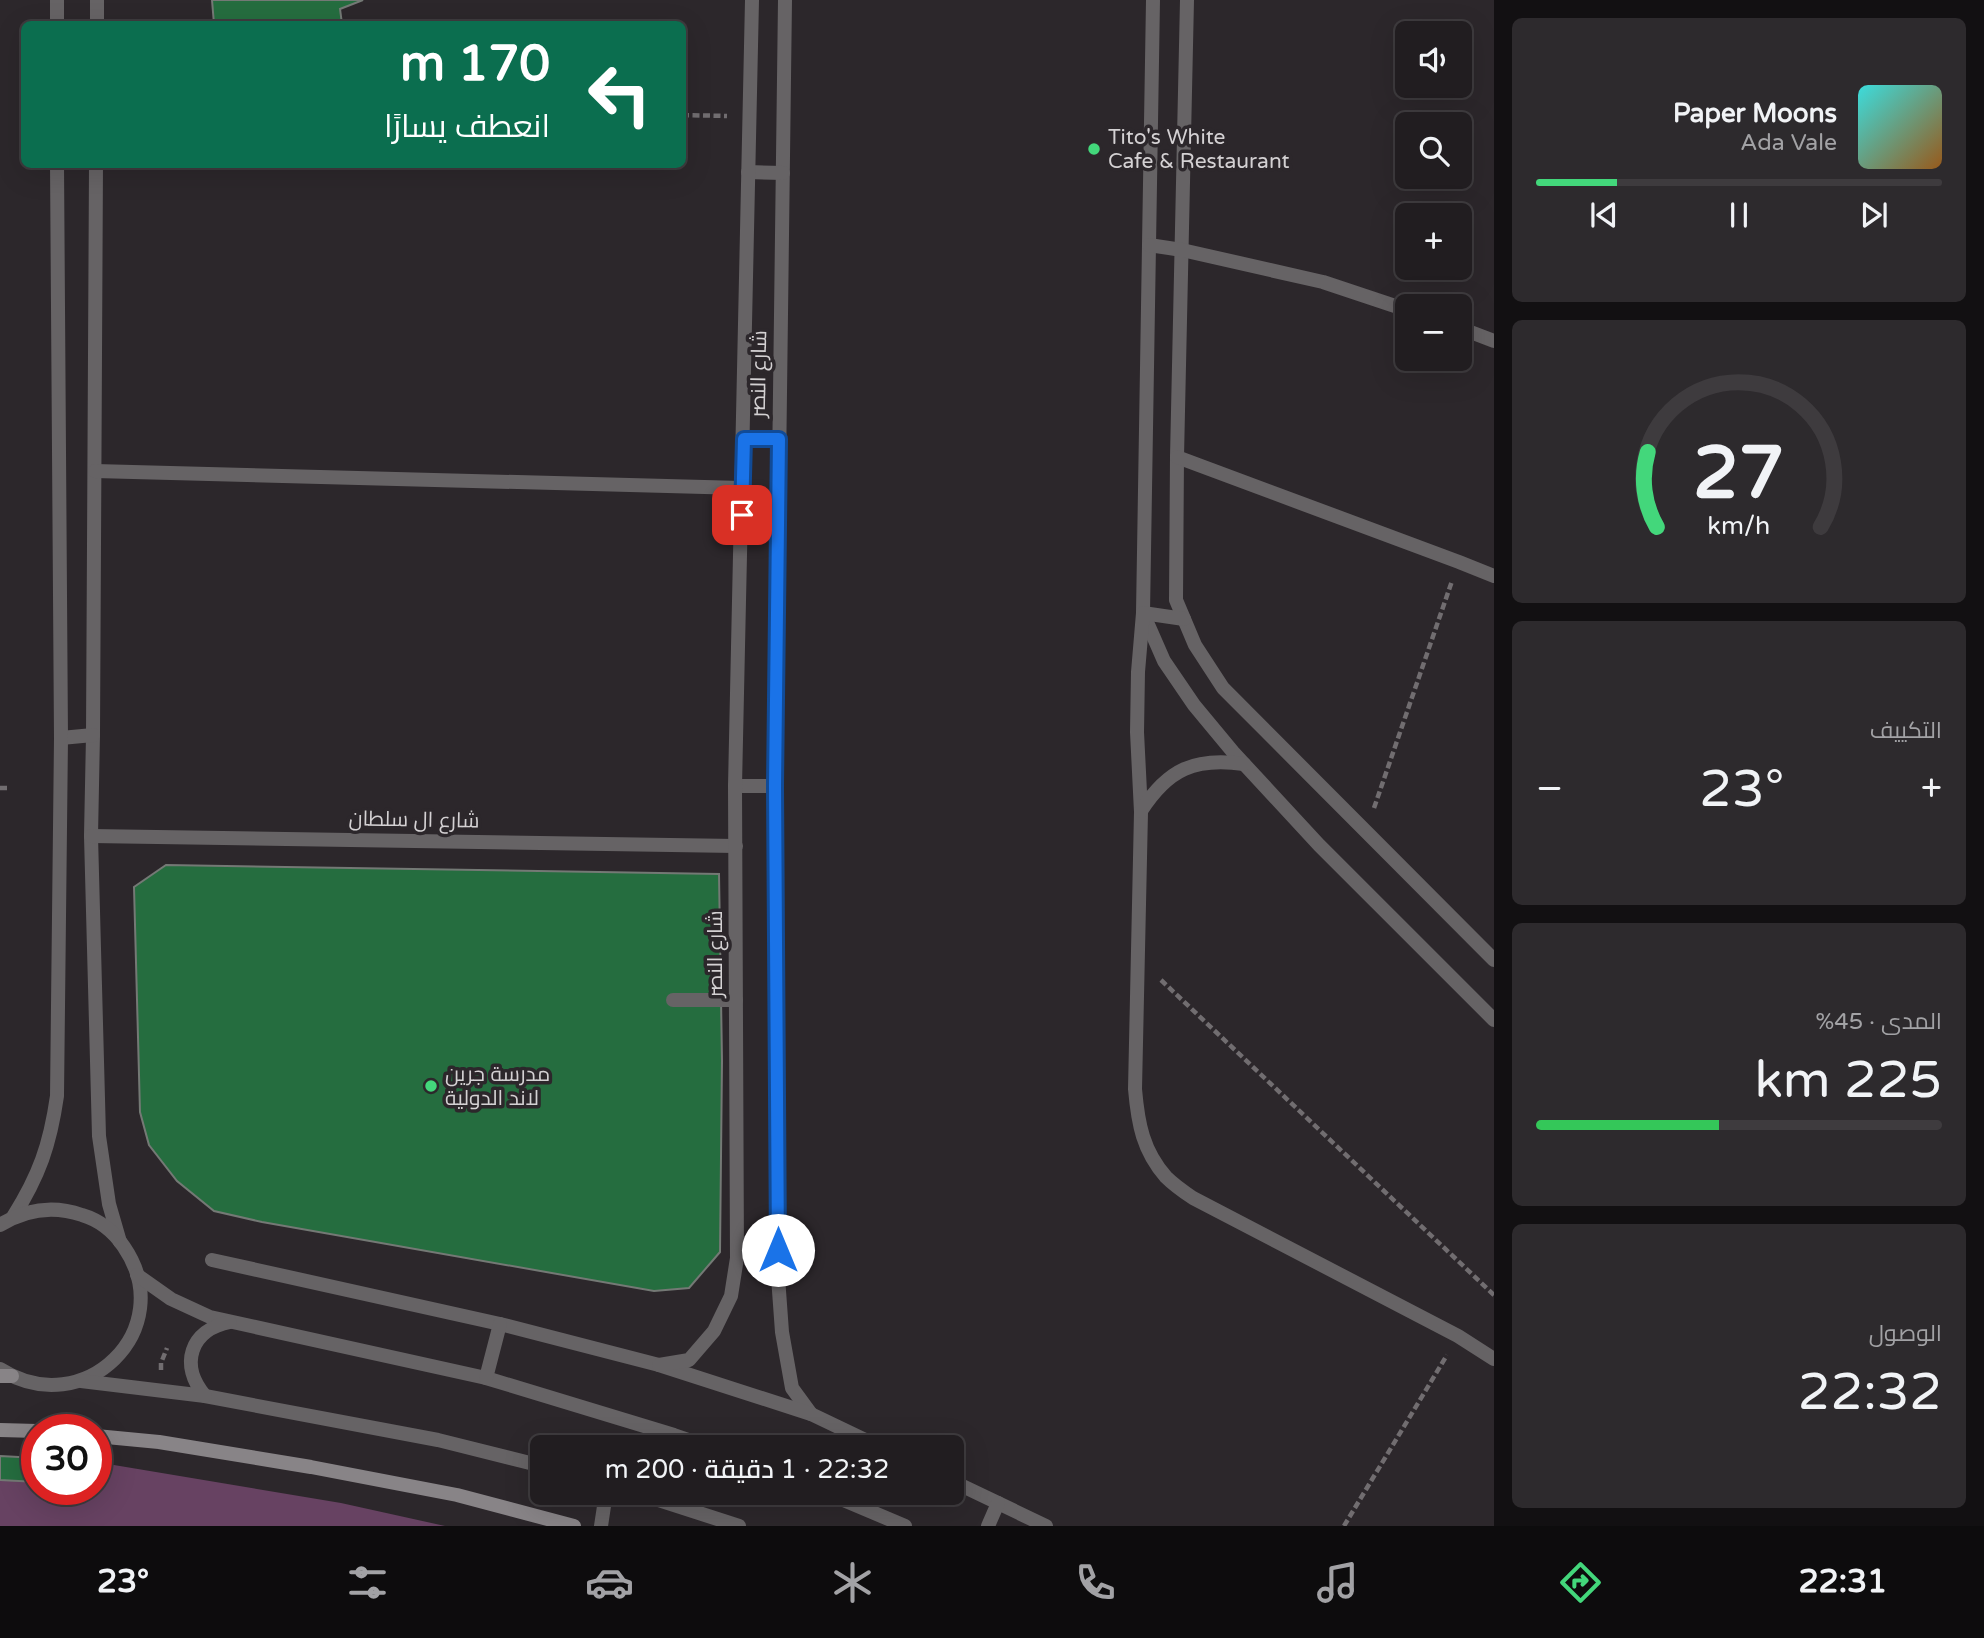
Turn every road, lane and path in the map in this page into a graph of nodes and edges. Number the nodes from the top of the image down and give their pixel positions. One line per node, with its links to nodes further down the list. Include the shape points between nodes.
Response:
1 (57, 0): 7 (street)
2 (97, 0): 8 (street)
3 (752, 0): 10 (street, شارع النصر)
4 (785, 0): 14 (street, شارع النصر)
5 (1153, 0): 15 (street)
6 (1187, 0): 16 (street)
7 (57, 21)
8 (97, 21)
9 (686, 115): 10 (path)
10 (750, 117): 13 (street, شارع النصر)
11 (57, 168): 30 (street)
12 (96, 168): 23 (street)
13 (748, 172): 14 (street); 20 (street, شارع النصر)
14 (783, 173): 21 (street, شارع النصر)
15 (1149, 245): 16 (street); 27 (street)
16 (1181, 250): 17 (street, via 1323,282); 22 (street)
17 (1395, 306)
18 (1472, 333): 19 (street)
19 (1494, 341)
20 (744, 439): 21 (street); 24 (street, شارع النصر)
21 (779, 439): 33 (street, شارع النصر)
22 (1177, 457): 25 (street); 28 (street, via 1176,600)
23 (95, 471): 24 (street); 29 (street)
24 (742, 488): 32 (street, شارع النصر)
25 (1459, 562): 26 (street); 37 (path)
26 (1494, 576)
27 (1143, 612): 28 (street); 31 (street, via 1164,661); 36 (street, via 1137,732)
28 (1184, 619): 37 (street, via 1223,688)
29 (93, 735): 30 (street); 38 (street)
30 (61, 738): 45 (street, via 57,1097 43,1160)
31 (1244, 764): 36 (street, via 1220,761 1173,775 1154,791); 44 (street)
32 (735, 786): 33 (street); 39 (street, شارع النصر)
33 (775, 786): 60 (street, شارع النصر, via 778,1277 792,1388)
34 (0, 788): 35 (path)
35 (10, 788)
36 (1141, 812): 40 (street)
37 (1366, 832): 41 (street)
38 (91, 836): 39 (street, شارع ال سلطان); 47 (street, via 99,1136)
39 (736, 846): 43 (street, شارع النصر)
40 (1138, 958): 50 (path); 53 (street, via 1137,1121 1149,1152 1167,1178 1193,1198)
41 (1494, 960)
42 (673, 1000): 43 (street)
43 (736, 1000): 55 (street, شارع النصر, via 737,1258 731,1296 714,1331 688,1360)
44 (1494, 1020)
45 (13, 1217): 46 (street); 47 (street, via 51,1208 71,1211 89,1217)
46 (0, 1226)
47 (120, 1242): 49 (street)
48 (212, 1260): 52 (street)
49 (137, 1275): 51 (street, via 171,1299); 58 (street, via 140,1294 134,1331 113,1361)
50 (1494, 1295)
51 (231, 1322): 57 (street); 59 (street, via 216,1325 195,1344 191,1372)
52 (500, 1324): 55 (street); 57 (street)
53 (1458, 1336): 54 (street); 78 (path)
54 (1494, 1359)
55 (659, 1365): 60 (street)
56 (4, 1374): 58 (street, via 46,1386)
57 (486, 1378): 63 (street)
58 (81, 1381): 59 (street)
59 (205, 1396): 66 (street, via 438,1440)
60 (811, 1414): 64 (street)
61 (0, 1430): 62 (street)
62 (21, 1431)
63 (674, 1435)
64 (855, 1435)
65 (112, 1438): 72 (street, via 312,1467 457,1495)
66 (530, 1463)
67 (964, 1487): 68 (street)
68 (998, 1503): 76 (street); 77 (street)
69 (604, 1505): 73 (street)
70 (675, 1505): 74 (street)
71 (855, 1505): 75 (street)
72 (574, 1526)
73 (601, 1526)
74 (739, 1526)
75 (905, 1526)
76 (988, 1526)
77 (1046, 1526)
78 (1344, 1526)

